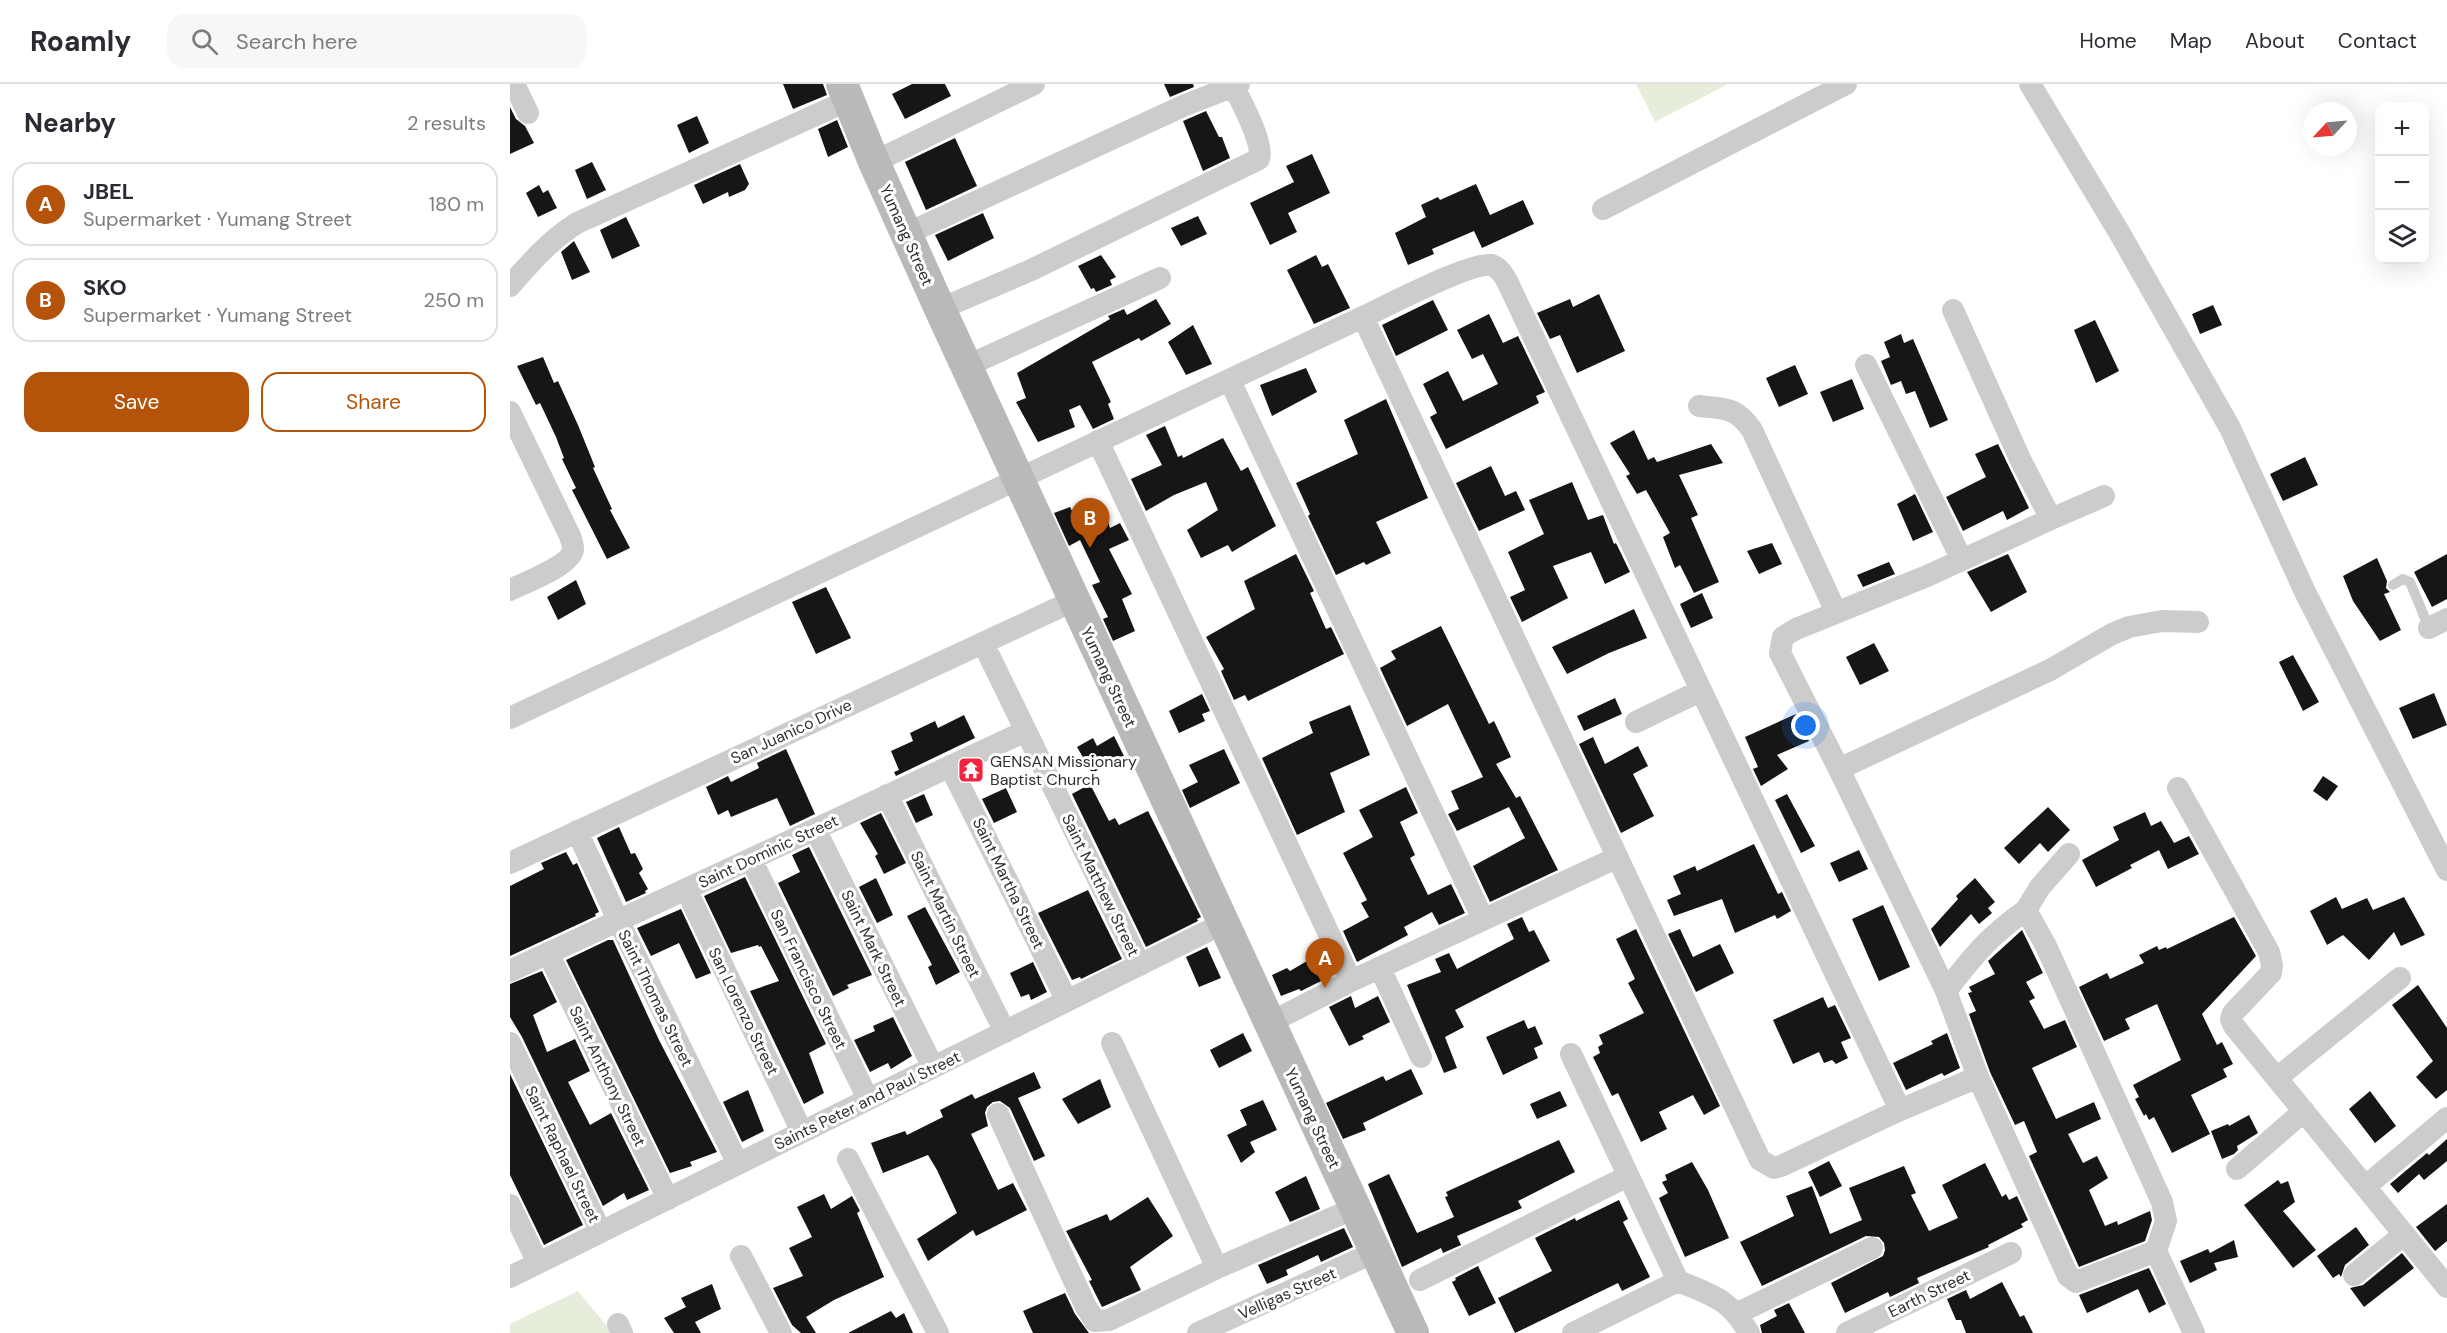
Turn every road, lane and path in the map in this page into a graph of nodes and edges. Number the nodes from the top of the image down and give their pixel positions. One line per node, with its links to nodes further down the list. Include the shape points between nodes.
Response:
1 (514, 84): 7 (street)
2 (1034, 84): 8 (street)
3 (1846, 84): 9 (street)
4 (2030, 84): 47 (street, via 2120,232 2230,428 2306,594)
5 (1236, 85): 10 (street); 13 (street, via 1258,141 1259,159 1029,271)
6 (846, 92): 8 (main road, Yumang Street); 12 (street, via 577,223 543,249)
7 (528, 113)
8 (874, 162): 10 (main road, Yumang Street)
9 (1603, 209)
10 (906, 234): 13 (main road, Yumang Street)
11 (1160, 278): 17 (street)
12 (510, 286)
13 (940, 309): 17 (main road, Yumang Street)
14 (1953, 310): 24 (street, via 2020,461)
15 (1363, 317): 18 (street); 33 (street, via 1466,270 1490,265 1502,272); 44 (street)
16 (1866, 365): 25 (street)
17 (967, 366): 22 (main road, Yumang Street)
18 (1230, 381): 21 (street); 50 (street)
19 (1699, 406): 29 (street, via 1732,409 1749,425)
20 (510, 412): 27 (street, via 573,549 562,564)
21 (1098, 441): 22 (street); 58 (street)
22 (1017, 478): 28 (main road, Yumang Street); 34 (street)
23 (2104, 496): 24 (street)
24 (2051, 519): 25 (street)
25 (1962, 560): 29 (street)
26 (2392, 585): 31 (lane, via 2403,579 2410,582)
27 (510, 590)
28 (1073, 601): 32 (street, San Juanico Drive); 52 (main road, Yumang Street)
29 (1836, 612): 38 (street, via 1796,629 1783,637 1780,645 1785,666)
30 (2198, 622): 38 (street, via 2162,621 2129,627 2050,670)
31 (2438, 624)
32 (983, 643): 36 (street, Saint Matthew Street); 42 (street, San Juanico Drive)
33 (1700, 691): 35 (street); 71 (street)
34 (510, 718)
35 (1636, 722)
36 (1026, 731): 37 (street, Saint Dominic Street); 54 (street, Saint Matthew Street)
37 (950, 766): 40 (street, Saint Dominic Street); 60 (street, Saint Martha Street)
38 (1839, 769): 59 (street)
39 (2178, 788): 69 (street, via 2269,952 2271,973 2231,1019)
40 (887, 795): 41 (street, Saint Dominic Street); 62 (street, Saint Martin Street)
41 (815, 829): 45 (street, Saint Dominic Street); 67 (street, Saint Mark Street)
42 (577, 831): 46 (street, San Juanico Drive); 51 (street, Saint Thomas Street)
43 (2069, 854): 49 (street)
44 (1616, 858): 50 (street); 71 (street, via 1760,1160 1774,1168 1781,1166)
45 (751, 859): 48 (street, Saint Dominic Street); 70 (street, San Francisco Street)
46 (510, 863)
47 (2447, 870)
48 (686, 889): 51 (street, Saint Dominic Street); 75 (street, San Lorenzo Street)
49 (2026, 910): 59 (street, via 1978,949); 87 (street, via 2046,946 2166,1213)
50 (1483, 919): 55 (street)
51 (618, 920): 53 (street, Saint Dominic Street); 77 (street, Saint Thomas Street)
52 (1224, 923): 54 (street, Saints Peter and Paul Street); 61 (main road, Yumang Street)
53 (548, 953): 56 (street, Saint Dominic Street); 81 (street, Saint Anthony Street)
54 (1140, 965): 60 (street, Saints Peter and Paul Street)
55 (1380, 968): 58 (street); 66 (street)
56 (510, 971)
57 (2400, 978): 69 (street)
58 (1351, 981): 61 (street)
59 (1946, 991): 68 (street)
60 (1067, 1001): 62 (street, Saints Peter and Paul Street)
61 (1269, 1023): 83 (main road, Yumang Street)
62 (1005, 1032): 67 (street, Saints Peter and Paul Street)
63 (510, 1043): 84 (street, Saint Raphael Street)
64 (1112, 1043): 92 (street)
65 (1571, 1054): 79 (street)
66 (1421, 1057)
67 (933, 1067): 70 (street, Saints Peter and Paul Street)
68 (1978, 1077): 71 (street); 87 (street, via 2072,1281)
69 (2277, 1078): 72 (street)
70 (868, 1099): 75 (street, Saints Peter and Paul Street)
71 (1900, 1110)
72 (2304, 1111): 78 (street); 80 (street)
73 (998, 1114): 92 (street, via 1095,1321 1109,1320)
74 (2447, 1118): 80 (street)
75 (802, 1132): 77 (street, Saints Peter and Paul Street)
76 (848, 1159): 100 (street)
77 (738, 1164): 81 (street, Saints Peter and Paul Street)
78 (2237, 1169)
79 (1628, 1176): 95 (street); 96 (street)
80 (2366, 1186): 85 (street)
81 (668, 1199): 84 (street, Saints Peter and Paul Street)
82 (510, 1205): 91 (street)
83 (1355, 1208): 88 (main road, Yumang Street); 92 (street)
84 (600, 1232): 91 (street, Saints Peter and Paul Street)
85 (2403, 1235): 93 (street); 97 (street)
86 (1872, 1248): 98 (street)
87 (2156, 1251): 105 (street)
88 (1375, 1252): 101 (street, Velligas Street); 102 (main road, Yumang Street)
89 (2011, 1253): 104 (street, Earth Street)
90 (741, 1256): 99 (street)
91 (538, 1263): 94 (street, Saints Peter and Paul Street)
92 (1217, 1268)
93 (2354, 1275)
94 (510, 1277)
95 (1420, 1280)
96 (1678, 1281): 98 (street, via 1717,1297); 103 (street)
97 (2447, 1287)
98 (1743, 1323)
99 (781, 1333)
100 (938, 1333)
101 (1198, 1333)
102 (1413, 1333)
103 (1573, 1333)
104 (1847, 1333)
105 (2194, 1333)

